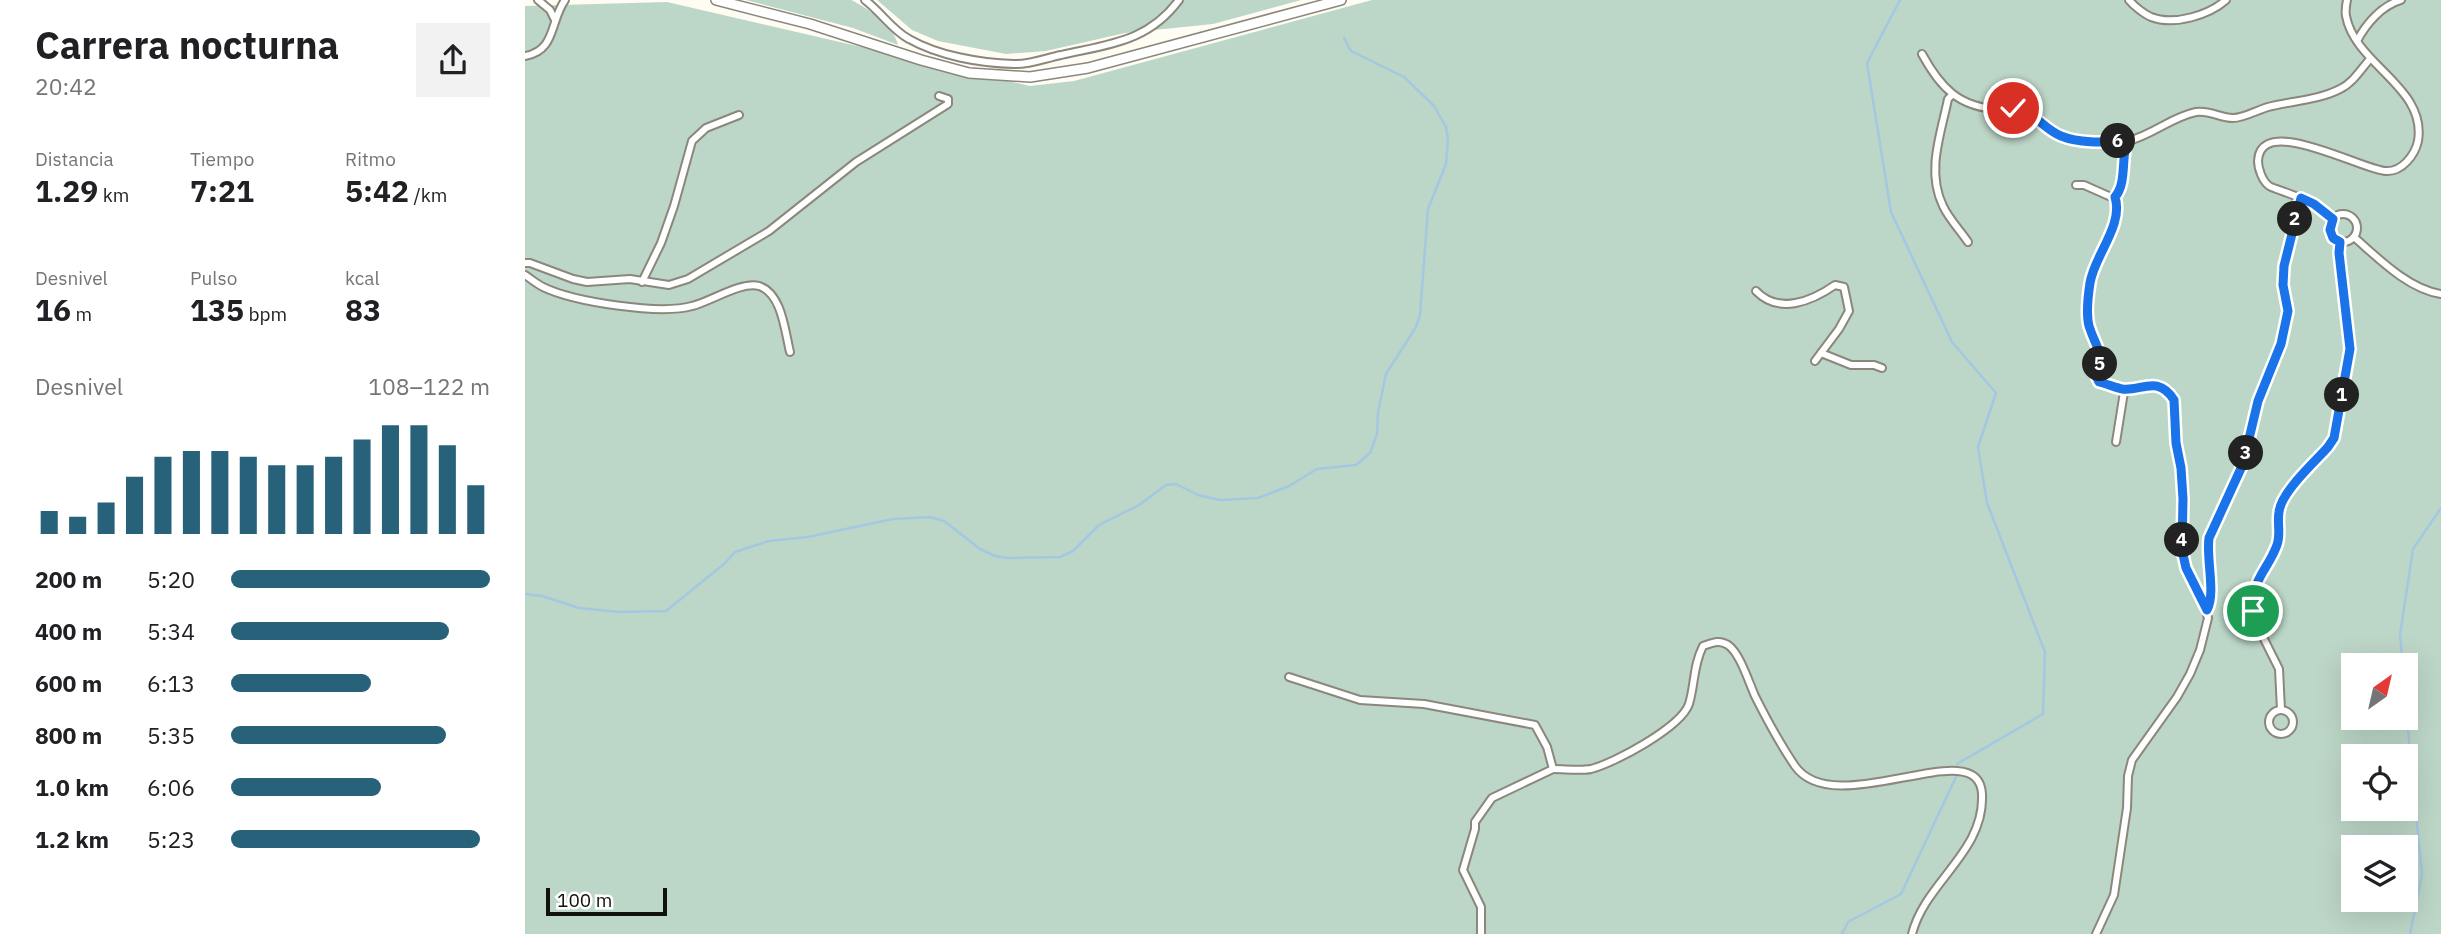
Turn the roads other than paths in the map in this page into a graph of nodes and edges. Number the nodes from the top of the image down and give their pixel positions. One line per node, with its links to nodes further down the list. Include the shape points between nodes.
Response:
1 (538, 0): 11 (street)
2 (565, 0): 11 (street)
3 (716, 0): 6 (main road, via 969,73 1030,77 1088,68)
4 (865, 0): 5 (street, via 910,40 956,56 1017,65 1132,39 1167,17)
5 (1179, 0)
6 (1341, 0)
7 (2129, 0): 8 (street, via 2151,18 2168,19 2208,12)
8 (2226, 0)
9 (2347, 0): 12 (street, via 2346,16)
10 (2401, 0): 12 (street, via 2376,15)
11 (555, 20): 14 (street, via 544,48)
12 (2357, 41): 15 (street)
13 (1922, 54): 16 (street)
14 (525, 56)
15 (2370, 59): 19 (street, via 2340,89 2239,118 2196,112); 22 (street, via 2413,110 2418,144 2403,166 2388,172 2304,143 2285,140 2267,145 2258,156 2267,185)
16 (1952, 95): 19 (street, via 1985,108 2020,108 2045,127 2077,140); 25 (street, via 1934,169 1944,208)
17 (939, 96): 29 (street, via 948,99 948,104 856,162 769,231 688,279 669,285)
18 (739, 115): 29 (street, via 706,128 692,141 661,243)
19 (2127, 141): 21 (street)
20 (2076, 185): 21 (street)
21 (2115, 197): 36 (street, via 2115,220 2090,282 2089,325 2101,355 2097,379)
22 (2301, 198): 23 (street); 38 (street, via 2284,266 2288,311 2281,344 2258,401 2243,464 2209,538 2211,598)
23 (2333, 219): 24 (street, via 2351,216 2357,226); 26 (street, via 2331,234)
24 (2354, 237): 26 (street); 31 (street, via 2409,280)
25 (1968, 242)
26 (2340, 242): 40 (street, via 2350,349 2334,438 2282,500 2277,545 2252,596 2255,621 2279,669)
27 (525, 263): 29 (street, via 587,282)
28 (525, 275): 32 (street, via 545,288 570,295 663,310 691,307 742,287 759,286 774,297)
29 (642, 282)
30 (1756, 291): 33 (street, via 1781,304 1798,304 1835,285 1845,287 1849,311)
31 (2441, 294)
32 (789, 352)
33 (1821, 353): 34 (street); 35 (street, via 1838,362)
34 (1815, 361)
35 (1882, 368)
36 (2123, 390): 37 (street); 38 (street, via 2162,387 2174,400 2183,499 2182,550)
37 (2116, 442)
38 (2207, 610): 44 (street, via 2206,630 2190,674 2132,760 2114,895)
39 (1289, 677): 41 (street, via 1360,700 1424,704 1535,725)
40 (2281, 710): 40 (street, via 2274,712 2269,722 2273,732 2281,734 2291,730 2293,722 2291,715)
41 (1553, 769): 42 (street, via 1492,798 1475,822 1463,870 1481,907); 43 (street, via 1590,769 1675,724 1689,704 1696,660 1703,646 1724,643 1735,652 1768,720 1807,778 1856,787 1954,770 1979,783 1982,806 1969,843 1922,909)
42 (1481, 934)
43 (1912, 934)
44 (2096, 934)

